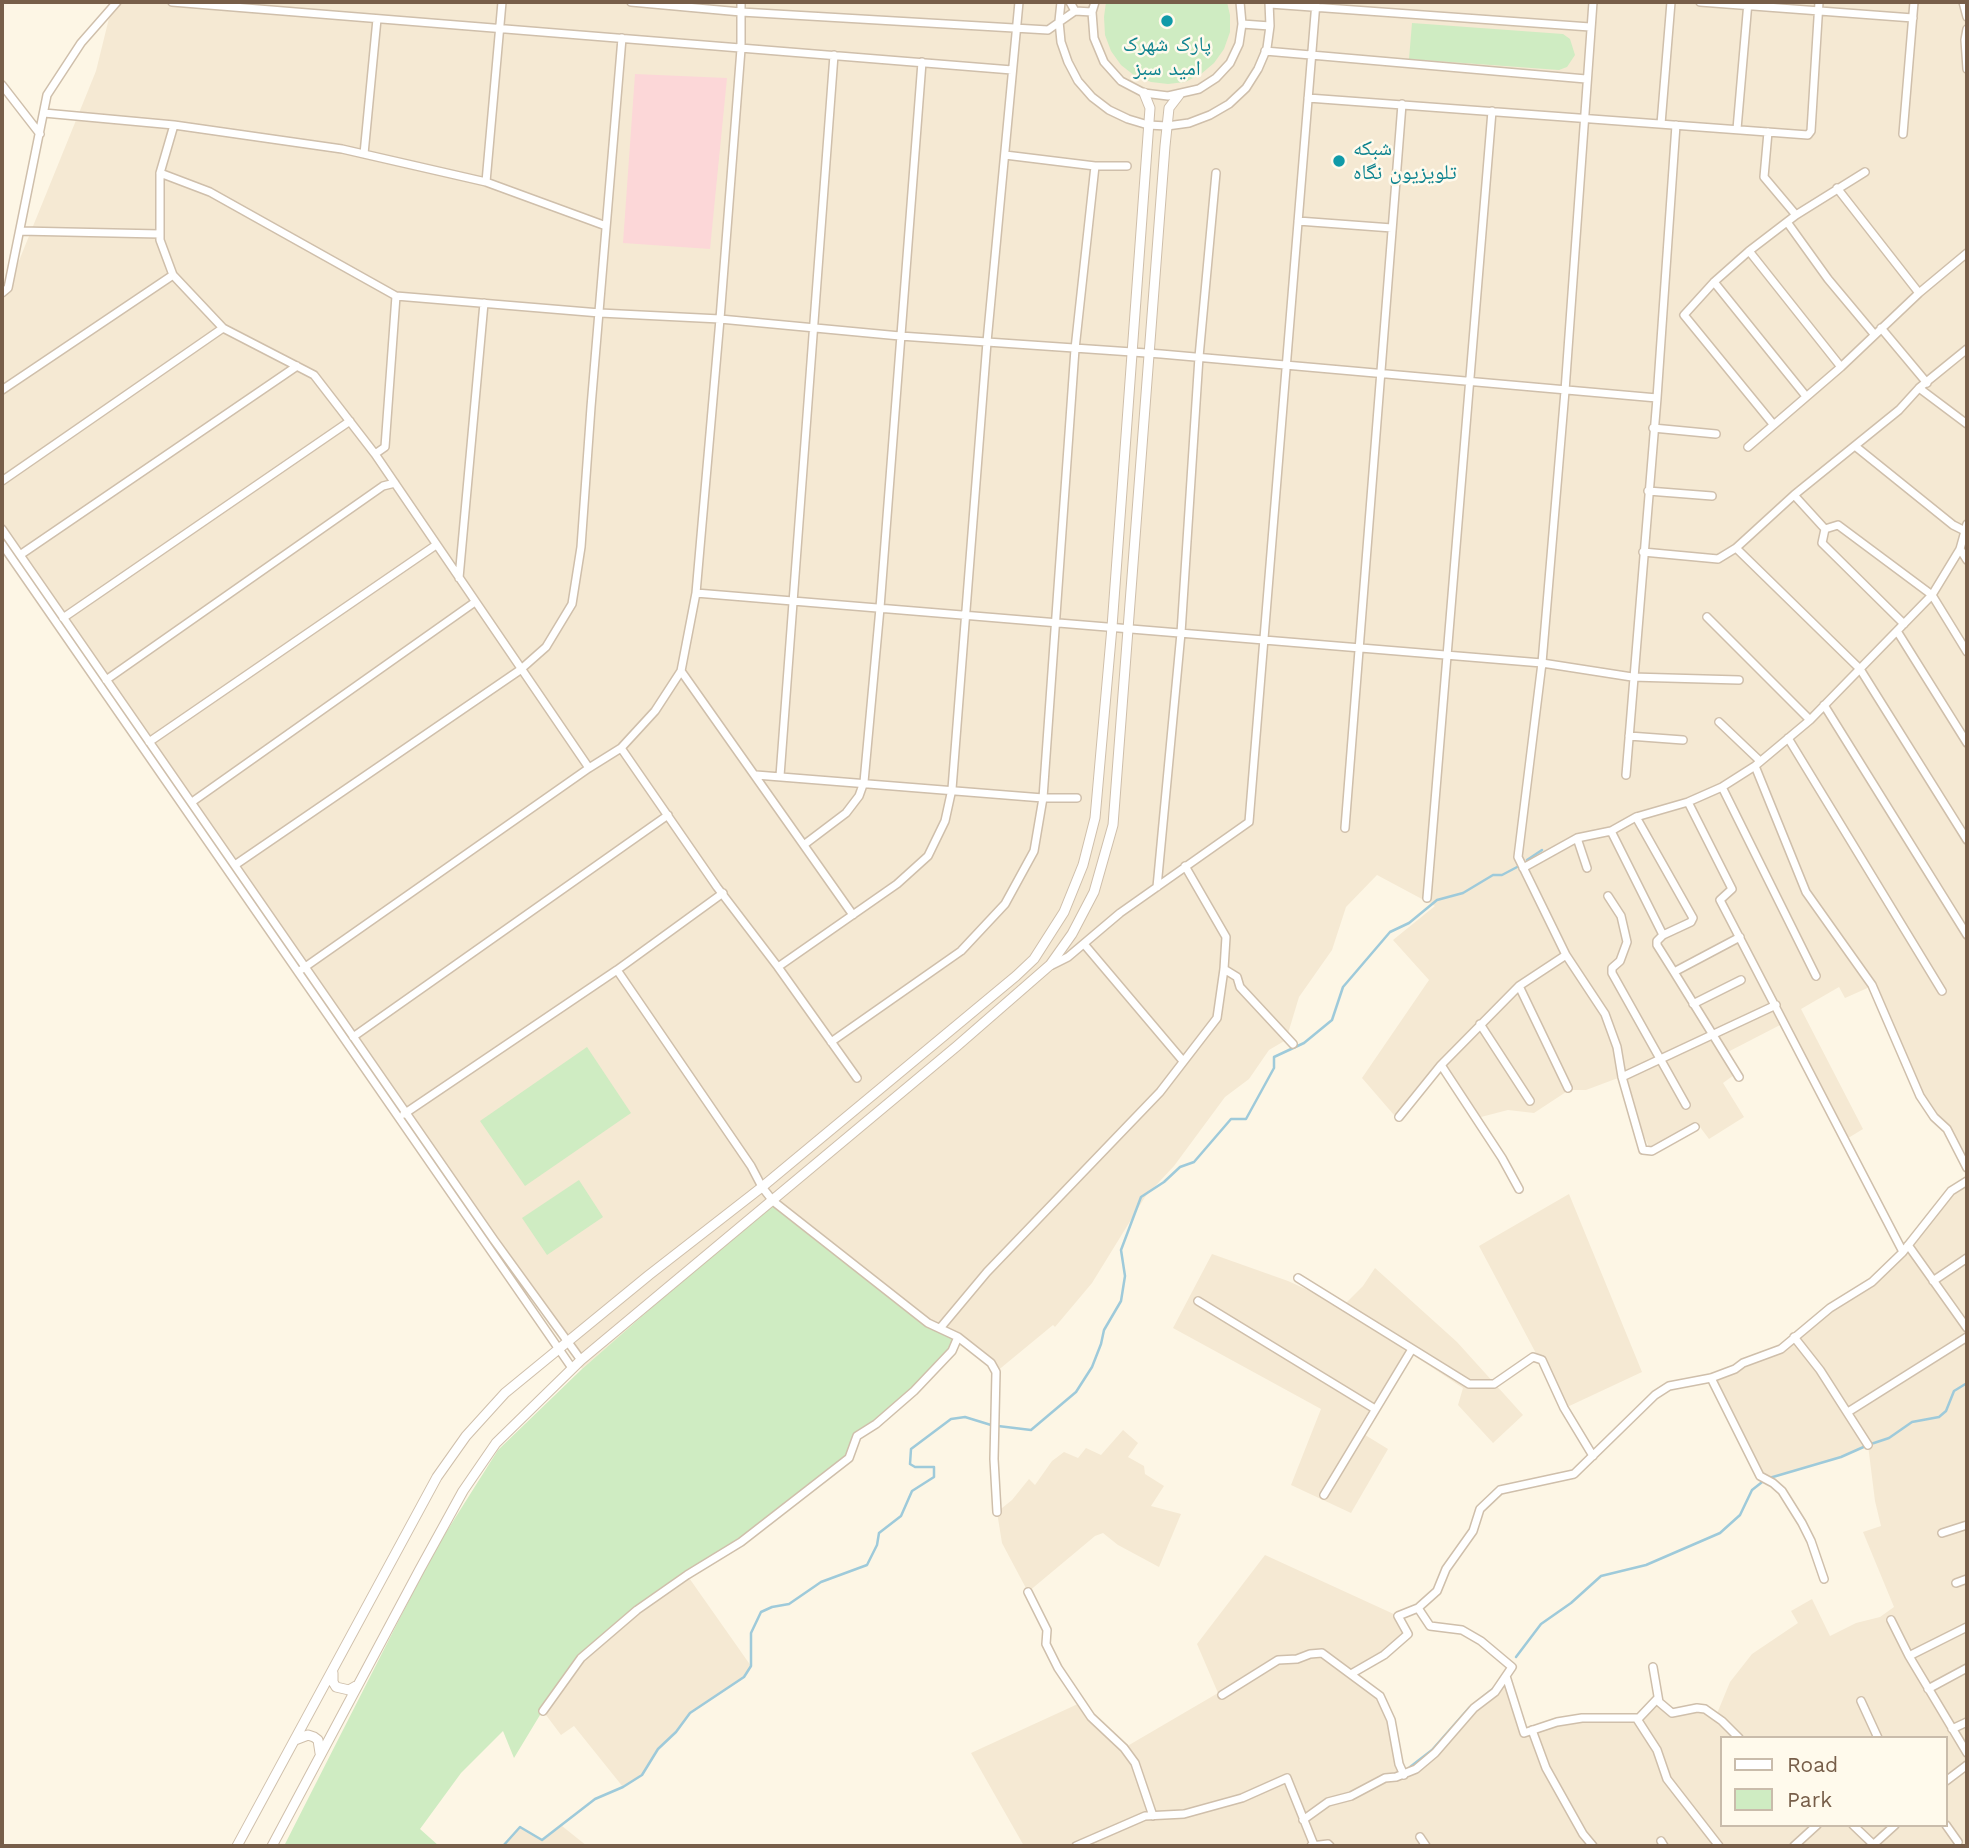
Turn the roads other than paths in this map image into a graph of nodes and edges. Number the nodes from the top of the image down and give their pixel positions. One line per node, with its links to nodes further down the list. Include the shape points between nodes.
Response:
1 (117, 2): 50 (street, via 81,43 47,95)
2 (172, 2): 27 (street)
3 (502, 2): 33 (street)
4 (631, 2): 23 (street)
5 (741, 2): 23 (street)
6 (1018, 2): 32 (street)
7 (1061, 2): 28 (street)
8 (1070, 2): 21 (street)
9 (1095, 2): 24 (street)
10 (1240, 2): 29 (street)
11 (1385, 2): 22 (street)
12 (1593, 2): 31 (street)
13 (1671, 2): 52 (street)
14 (1700, 2): 19 (street)
15 (1914, 2): 26 (street)
16 (1963, 2): 25 (street)
17 (1269, 3): 18 (street); 30 (street)
18 (1315, 4): 22 (street); 39 (street)
19 (1748, 4): 20 (street); 57 (street)
20 (1819, 6): 26 (street); 58 (street, via 1810,134)
21 (1075, 11): 24 (street); 28 (street)
22 (1385, 11): 31 (street)
23 (741, 12): 32 (street); 36 (street)
24 (1092, 12): 45 (street, via 1094,38 1104,62 1121,81)
25 (1967, 17)
26 (1913, 18): 60 (street)
27 (377, 19): 33 (street); 61 (street)
28 (1059, 21): 32 (street, via 1048,30); 54 (street, via 1068,62 1085,89 1109,110)
29 (1242, 24): 30 (street); 46 (street, via 1230,63 1199,89)
30 (1270, 26): 37 (street)
31 (1590, 26): 43 (street)
32 (1016, 28): 42 (street)
33 (499, 29): 35 (street); 68 (street)
34 (1967, 29): 41 (street)
35 (622, 38): 36 (street); 73 (street)
36 (741, 49): 38 (street); 86 (street)
37 (1265, 51): 39 (street); 56 (street, via 1252,78 1230,104 1210,116)
38 (834, 55): 40 (street); 88 (street)
39 (1311, 55): 43 (street); 47 (street)
40 (922, 62): 42 (street); 90 (street)
41 (1967, 69)
42 (1012, 70): 62 (street)
43 (1586, 79): 51 (street)
44 (2, 85): 59 (street)
45 (1144, 93): 46 (street); 54 (street, via 1150,108)
46 (1179, 95): 56 (street, via 1168,108)
47 (1308, 97): 48 (street); 71 (street)
48 (1402, 104): 49 (street); 74 (street)
49 (1492, 111): 51 (street); 101 (street)
50 (44, 113): 53 (street); 59 (street)
51 (1584, 118): 52 (street); 105 (street)
52 (1661, 124): 55 (street)
53 (174, 125): 61 (street); 66 (street)
54 (1148, 125): 56 (street); 94 (street)
55 (1676, 125): 57 (street); 107 (street)
56 (1167, 126): 95 (street)
57 (1737, 129): 58 (street)
58 (1768, 132): 70 (street, via 1764,177)
59 (40, 134): 75 (street)
60 (1903, 134)
61 (363, 154): 68 (street)
62 (1005, 155): 63 (street); 91 (street)
63 (1096, 166): 64 (street); 92 (street)
64 (1127, 166)
65 (1865, 172): 69 (street)
66 (160, 173): 76 (street); 83 (street, via 210,192)
67 (1216, 173): 96 (street)
68 (486, 181): 73 (street)
69 (1837, 188): 70 (street); 82 (street)
70 (1796, 215): 72 (street)
71 (1298, 221): 74 (street); 97 (street)
72 (1787, 222): 77 (street); 89 (street, via 1828,279)
73 (606, 226): 85 (street)
74 (1392, 228): 100 (street)
75 (20, 231): 76 (street); 81 (street, via 8,288)
76 (160, 234): 79 (street)
77 (1749, 251): 80 (street); 99 (street)
78 (1967, 253): 82 (street)
79 (173, 275): 87 (street); 104 (street)
80 (1714, 282): 106 (street); 109 (street, via 1684,315)
81 (2, 293)
82 (1919, 293): 89 (street)
83 (396, 296): 84 (street); 115 (street, via 385,447)
84 (484, 303): 85 (street); 131 (street)
85 (600, 313): 86 (street); 152 (street, via 572,604 547,647)
86 (720, 319): 88 (street); 132 (street)
87 (223, 328): 98 (street); 116 (street)
88 (815, 328): 90 (street); 134 (street)
89 (1878, 331): 99 (street); 102 (street)
90 (901, 336): 91 (street); 136 (street)
91 (987, 342): 92 (street); 137 (street)
92 (1075, 349): 94 (street); 140 (street)
93 (1967, 349): 102 (street)
94 (1130, 353): 95 (street); 142 (street)
95 (1148, 353): 96 (street); 143 (street)
96 (1199, 357): 97 (street); 145 (street)
97 (1287, 365): 100 (street); 146 (street)
98 (297, 366): 108 (street, via 314,375); 129 (street)
99 (1841, 366): 106 (street)
100 (1381, 374): 101 (street); 147 (street)
101 (1469, 382): 105 (street); 149 (street)
102 (1927, 383): 103 (street)
103 (1919, 388): 110 (street); 113 (street)
104 (2, 390)
105 (1565, 391): 107 (street); 150 (street)
106 (1805, 395): 109 (street)
107 (1657, 398): 111 (street)
108 (350, 421): 115 (street); 139 (street)
109 (1773, 424): 114 (street)
110 (1967, 424)
111 (1653, 428): 112 (street); 118 (street)
112 (1716, 434)
113 (1855, 446): 119 (street); 121 (street, via 1953,524)
114 (1748, 447)
115 (375, 454): 117 (street)
116 (2, 481)
117 (394, 483): 125 (street); 155 (street, via 383,486)
118 (1648, 491): 120 (street); 128 (street)
119 (1794, 495): 123 (street); 126 (street)
120 (1712, 496)
121 (1966, 527): 127 (street)
122 (2, 529): 129 (street)
123 (1825, 529): 133 (street, via 1838,525); 141 (street, via 1822,543)
124 (2, 544): 204 (street)
125 (436, 545): 131 (street); 163 (street)
126 (1736, 548): 128 (street, via 1718,559); 151 (street)
127 (1960, 549): 130 (street); 133 (street)
128 (1643, 552): 154 (street)
129 (20, 555): 139 (street)
130 (1967, 560)
131 (459, 578): 135 (street)
132 (696, 593): 134 (street); 153 (street)
133 (1932, 595): 141 (street); 148 (street)
134 (795, 601): 136 (street); 170 (street)
135 (475, 602): 152 (street); 176 (street)
136 (880, 608): 137 (street); 171 (street)
137 (967, 615): 140 (street); 173 (street)
138 (1707, 617): 158 (street)
139 (63, 618): 155 (street)
140 (1056, 623): 142 (street); 174 (street)
141 (1904, 624): 144 (street)
142 (1112, 627): 143 (street); 232 (street, via 1095,818 1064,912 1034,959 1016,976)
143 (1129, 629): 145 (street); 199 (street, via 1113,825 1094,892)
144 (1897, 631): 151 (street); 164 (street)
145 (1181, 633): 146 (street); 189 (street)
146 (1264, 640): 147 (street); 186 (street, via 1249,822)
147 (1359, 648): 149 (street); 180 (street)
148 (1967, 652)
149 (1447, 655): 150 (street); 192 (street)
150 (1542, 663): 154 (street); 188 (street, via 1518,857)
151 (1860, 669): 157 (street); 183 (street)
152 (520, 670): 167 (street); 185 (street)
153 (681, 671): 165 (street, via 655,711); 168 (street)
154 (1632, 677): 156 (street); 160 (street)
155 (106, 680): 163 (street)
156 (1739, 680)
157 (1824, 705): 158 (street); 195 (street)
158 (1810, 720): 161 (street)
159 (1720, 722): 166 (street)
160 (1629, 736): 162 (street); 169 (street)
161 (1788, 738): 166 (street); 209 (street)
162 (1684, 740)
163 (149, 742): 176 (street)
164 (1967, 744)
165 (621, 748): 167 (street); 178 (street)
166 (1757, 763): 172 (street); 230 (street, via 1806,892 1872,985 1920,1096 1947,1129)
167 (589, 768): 200 (street)
168 (756, 775): 170 (street); 184 (street)
169 (1626, 775)
170 (780, 776): 171 (street)
171 (864, 782): 173 (street); 184 (street, via 846,813)
172 (1722, 787): 177 (street); 206 (street)
173 (952, 789): 174 (street); 193 (street, via 945,821 928,856)
174 (1043, 798): 175 (street); 215 (street, via 1034,851 1005,904 961,951)
175 (1077, 798)
176 (192, 802): 185 (street)
177 (1688, 802): 179 (street); 196 (street, via 1732,889 1720,900)
178 (668, 816): 190 (street); 214 (street)
179 (1636, 817): 181 (street); 194 (street, via 1693,918)
180 (1345, 828)
181 (1611, 831): 182 (street); 194 (street)
182 (1577, 838): 187 (street); 188 (street)
183 (1967, 840)
184 (805, 844): 193 (street)
185 (235, 865): 200 (street)
186 (1185, 866): 189 (street); 202 (street, via 1226,937)
187 (1587, 868)
188 (1523, 869): 198 (street)
189 (1157, 887): 197 (street)
190 (723, 893): 201 (street); 203 (street)
191 (1608, 896): 217 (street, via 1627,942 1612,973)
192 (1427, 898)
193 (853, 915): 201 (street)
194 (1663, 935): 205 (street, via 1657,945)
195 (1967, 935)
196 (1740, 937): 205 (street); 211 (street)
197 (1084, 944): 199 (street); 218 (street)
198 (1566, 955): 208 (street); 220 (street, via 1605,1014)
199 (1050, 965): 234 (street)
200 (305, 967): 204 (street); 214 (street)
201 (778, 967): 215 (street)
202 (1224, 969): 216 (street); 218 (street, via 1217,1018)
203 (617, 970): 226 (street); 232 (street)
204 (298, 972): 228 (street)
205 (1674, 972): 210 (street)
206 (1816, 976)
207 (1741, 980): 210 (street)
208 (1519, 986): 212 (street); 223 (street)
209 (1942, 991)
210 (1693, 1004): 213 (street)
211 (1776, 1005): 213 (street); 235 (street)
212 (1480, 1024): 219 (street); 224 (street)
213 (1711, 1034): 217 (street); 221 (street)
214 (353, 1037): 226 (street)
215 (831, 1042): 222 (street)
216 (1293, 1044)
217 (1660, 1059): 220 (street); 225 (street)
218 (1183, 1061): 240 (street)
219 (1441, 1065): 227 (street); 233 (street)
220 (1622, 1077): 229 (street, via 1643,1150 1652,1151)
221 (1740, 1077)
222 (857, 1078)
223 (1568, 1088)
224 (1530, 1101)
225 (1686, 1105)
226 (406, 1113): 228 (street); 245 (street)
227 (1399, 1116)
228 (398, 1118): 247 (street)
229 (1695, 1127)
230 (1967, 1168)
231 (1967, 1181): 235 (street, via 1951,1191)
232 (762, 1187): 234 (street); 245 (street)
233 (1519, 1189)
234 (773, 1200): 240 (street, via 928,1324); 248 (street)
235 (1905, 1248): 238 (street); 243 (street, via 1872,1282)
236 (1967, 1258): 238 (street)
237 (1297, 1278): 246 (street)
238 (1933, 1281): 241 (street)
239 (1198, 1300): 251 (street)
240 (941, 1327): 242 (street)
241 (1967, 1328)
242 (958, 1336): 256 (street, via 996,1372); 277 (street, via 952,1351 915,1391 857,1436 849,1458 741,1542 637,1610 581,1658)
243 (1794, 1337): 250 (street, via 1781,1349); 252 (street)
244 (1967, 1337): 252 (street)
245 (568, 1343): 247 (street); 248 (street)
246 (1412, 1349): 251 (street); 254 (street, via 1469,1384 1494,1384 1533,1357 1542,1360)
247 (559, 1350): 249 (street); 268 (street, via 505,1393 466,1436 437,1477)
248 (581, 1360): 249 (street)
249 (572, 1368): 272 (street, via 482,1461)
250 (1711, 1378): 254 (street, via 1669,1386 1655,1395); 260 (street, via 1760,1476 1782,1491 1802,1523)
251 (1375, 1409): 255 (street)
252 (1848, 1412): 253 (street)
253 (1868, 1445)
254 (1593, 1456): 263 (street, via 1574,1474 1500,1490 1480,1509 1473,1531 1437,1591)
255 (1324, 1495)
256 (997, 1512)
257 (1967, 1525): 258 (street)
258 (1942, 1533)
259 (1967, 1578): 261 (street)
260 (1824, 1579)
261 (1956, 1583)
262 (1028, 1592): 290 (street, via 1047,1630 1046,1644 1058,1668 1091,1717 1135,1763)
263 (1418, 1608): 270 (street, via 1398,1616 1408,1634); 271 (street, via 1430,1626 1462,1630 1481,1640 1512,1667)
264 (1891, 1620): 266 (street)
265 (1967, 1627): 266 (street)
266 (1909, 1656): 273 (street)
267 (1653, 1667): 275 (street)
268 (333, 1668): 272 (street, via 336,1687 349,1690); 284 (street)
269 (1967, 1668): 273 (street)
270 (1351, 1674): 274 (street, via 1322,1653 1310,1654 1278,1660); 288 (street, via 1380,1696 1391,1720)
271 (1506, 1676): 281 (street, via 1523,1732); 288 (street, via 1435,1753)
272 (356, 1686): 286 (street)
273 (1928, 1689): 280 (street)
274 (1222, 1695)
275 (1658, 1698): 278 (street); 282 (street, via 1676,1714 1704,1709)
276 (1861, 1700): 283 (street)
277 (543, 1710)
278 (1636, 1718): 281 (street, via 1582,1718); 306 (street, via 1657,1750 1667,1779)
279 (1967, 1722): 280 (street)
280 (1952, 1729): 285 (street)
281 (1532, 1730): 305 (street, via 1546,1768)
282 (1737, 1736)
283 (1877, 1736)
284 (294, 1740): 286 (street, via 314,1737); 300 (street)
285 (1967, 1753)
286 (320, 1755): 301 (street)
287 (1967, 1765): 289 (street)
288 (1404, 1775): 291 (street, via 1385,1778 1351,1797 1328,1802)
289 (1948, 1779)
290 (1153, 1816): 291 (street, via 1184,1814 1230,1801 1287,1778); 302 (street, via 1145,1815)
291 (1303, 1820): 298 (street)
292 (1815, 1827): 307 (street)
293 (1855, 1827): 299 (street)
294 (1893, 1827): 299 (street)
295 (1947, 1827): 297 (street)
296 (1420, 1836): 304 (street)
297 (1958, 1842)
298 (1312, 1845): 303 (street)
299 (1874, 1845)
300 (237, 1846)
301 (272, 1846)
302 (1076, 1846)
303 (1330, 1846)
304 (1426, 1846)
305 (1593, 1846)
306 (1719, 1846)
307 (1794, 1846)

